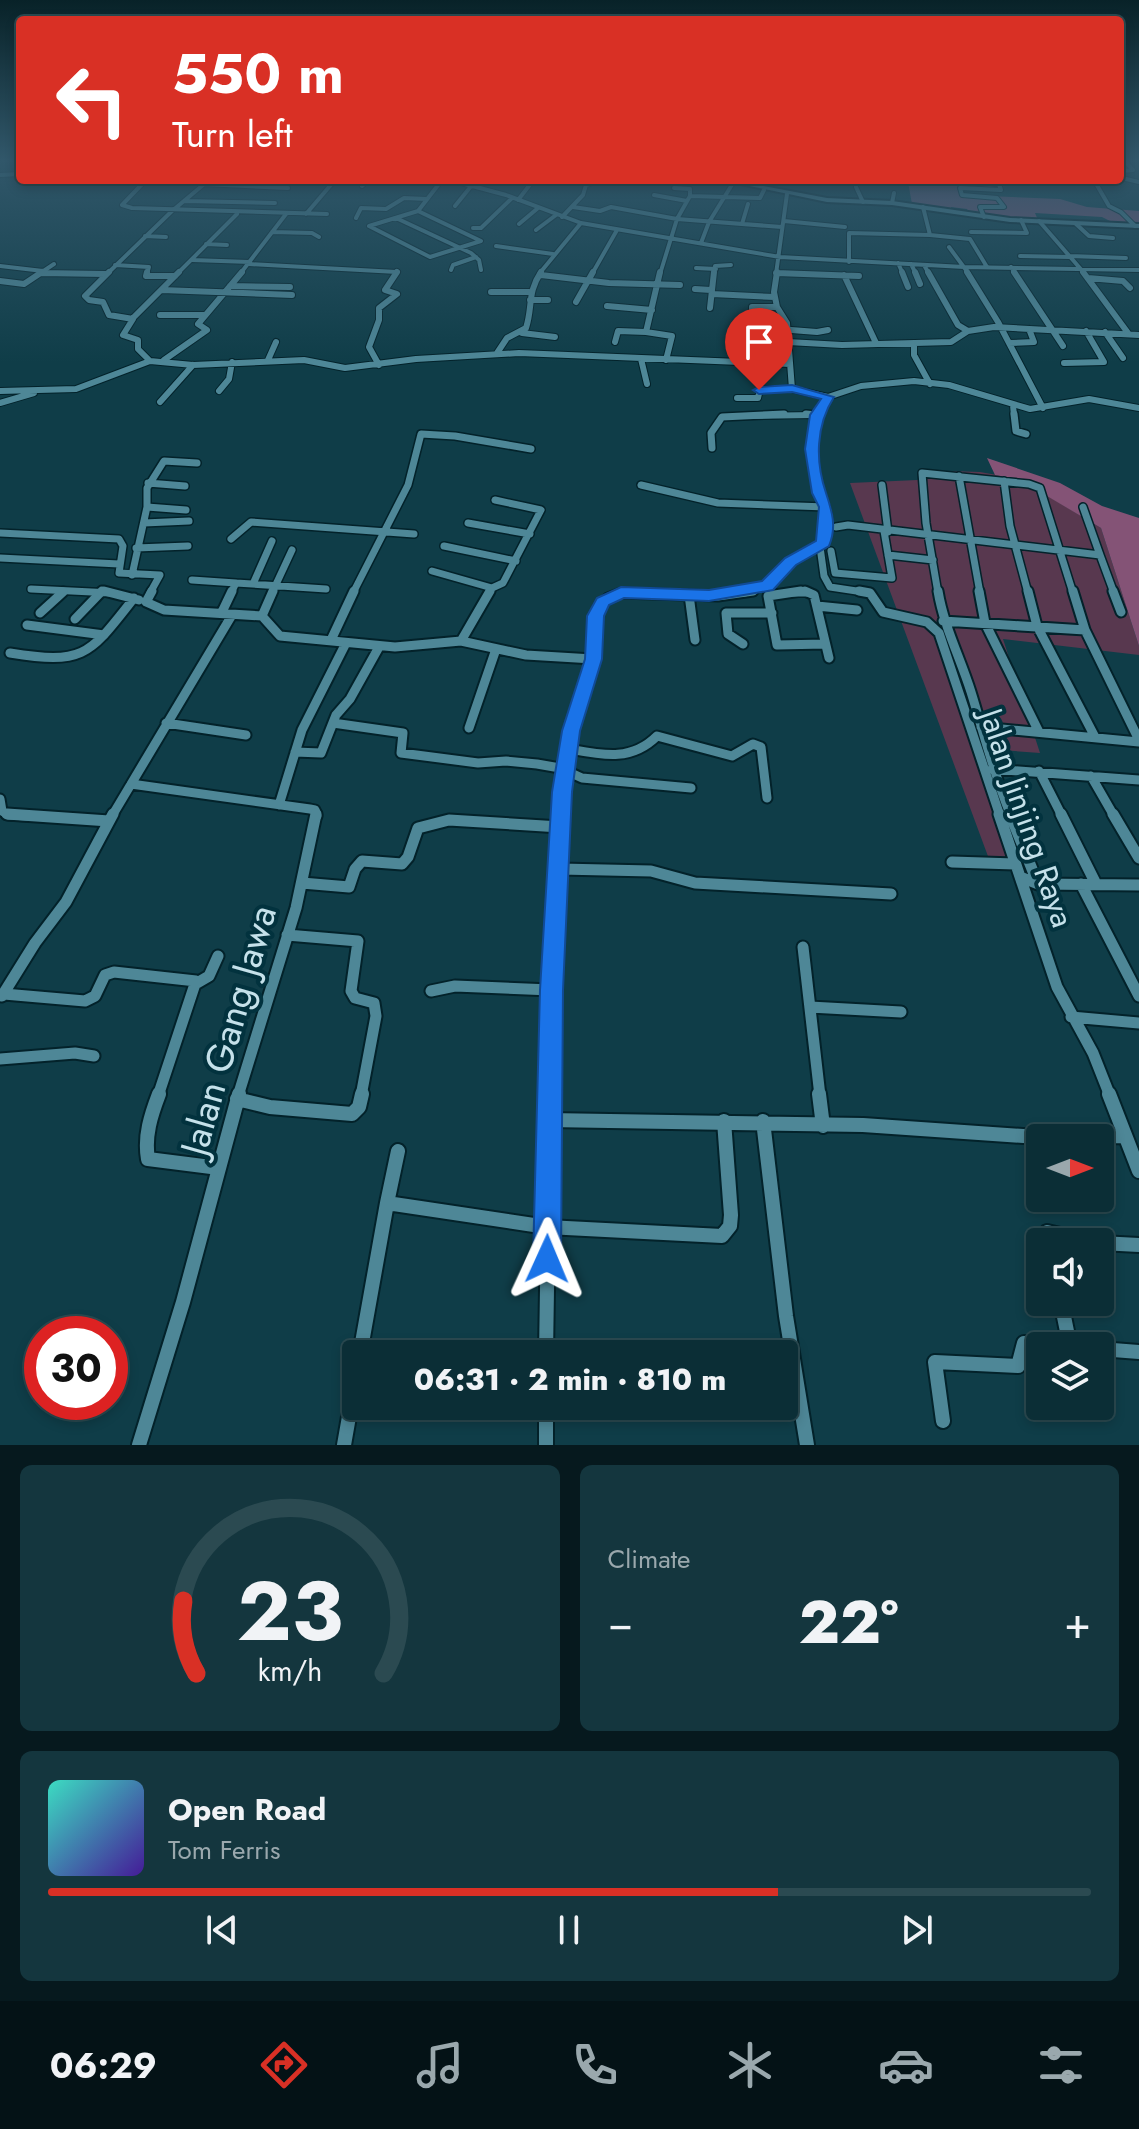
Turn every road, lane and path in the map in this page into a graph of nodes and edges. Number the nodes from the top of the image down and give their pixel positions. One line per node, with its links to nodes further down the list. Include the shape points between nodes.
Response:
1 (154, 227): 24 (street)
2 (223, 227): 30 (street)
3 (276, 227): 21 (street)
4 (372, 227): 35 (street, via 430,257)
5 (416, 227): 35 (street)
6 (454, 227): 35 (street, via 481,240)
7 (481, 227): 18 (street)
8 (540, 227): 19 (street)
9 (577, 227): 36 (street)
10 (604, 227): 20 (street)
11 (674, 227): 28 (street)
12 (707, 227): 29 (street)
13 (783, 227): 40 (street)
14 (928, 227): 23 (street)
15 (1024, 227): 22 (street, via 1027,233)
16 (1045, 227): 41 (street)
17 (1080, 227): 27 (street, via 1089,236)
18 (473, 228)
19 (536, 230)
20 (617, 230): 28 (street); 75 (street)
21 (272, 232): 26 (street); 46 (street)
22 (971, 232)
23 (930, 235): 45 (street, via 849,233); 55 (street, via 970,239)
24 (145, 236): 25 (street); 51 (street)
25 (166, 237)
26 (319, 237)
27 (1113, 238)
28 (671, 239): 29 (street); 77 (street)
29 (701, 243): 40 (street)
30 (206, 244): 31 (street); 44 (street)
31 (227, 245)
32 (496, 246): 36 (street)
33 (1014, 246): 37 (street)
34 (949, 247): 54 (street)
35 (460, 248): 39 (street)
36 (553, 254): 68 (street)
37 (1020, 256): 41 (street); 57 (street)
38 (12, 257): 48 (street)
39 (476, 257): 62 (street); 63 (street)
40 (780, 257): 45 (street); 66 (street)
41 (1070, 257): 42 (street); 60 (street)
42 (1126, 258)
43 (30, 260): 58 (street)
44 (192, 260): 46 (street); 70 (street)
45 (849, 262): 47 (street)
46 (250, 263): 79 (street); 102 (street, via 395,271 385,290 397,294 380,306)
47 (898, 263): 50 (street); 81 (street)
48 (0, 264): 58 (street)
49 (54, 264): 65 (street)
50 (911, 264): 53 (street); 76 (street)
51 (115, 265): 67 (street); 70 (street, via 149,267 146,276)
52 (731, 265): 61 (street)
53 (924, 265): 54 (street); 108 (street, via 958,325)
54 (964, 267): 55 (street); 103 (street)
55 (987, 267): 56 (street)
56 (1011, 267): 57 (street); 107 (street)
57 (1027, 267): 60 (street)
58 (18, 268): 65 (street)
59 (696, 268): 61 (street)
60 (1079, 268): 64 (street); 73 (street)
61 (716, 269): 88 (street)
62 (451, 270)
63 (481, 270)
64 (1136, 270): 72 (street)
65 (42, 272): 67 (street); 74 (street, via 24,284)
66 (776, 273): 69 (street); 90 (street)
67 (105, 274): 100 (street, via 85,297 103,302 109,315)
68 (541, 275): 75 (street); 87 (street)
69 (844, 275): 71 (street); 119 (street)
70 (175, 276): 84 (street)
71 (859, 276)
72 (1139, 277)
73 (1088, 278): 82 (street, via 1123,281); 113 (street)
74 (0, 281)
75 (586, 281): 77 (street); 93 (street)
76 (920, 284)
77 (656, 285): 78 (street); 97 (street)
78 (680, 285)
79 (230, 286): 80 (street); 85 (street)
80 (290, 287)
81 (908, 287)
82 (1130, 288)
83 (695, 289): 88 (street)
84 (162, 290): 85 (street); 100 (street)
85 (225, 292): 89 (street); 99 (street)
86 (491, 292): 87 (street)
87 (529, 292): 91 (street)
88 (712, 292): 90 (street); 96 (street)
89 (292, 295)
90 (775, 297): 95 (street)
91 (530, 300): 92 (street); 112 (street, via 530,319)
92 (548, 300)
93 (576, 302)
94 (607, 306): 97 (street)
95 (777, 307): 104 (street); 104 (street, via 752,307 752,323)
96 (710, 308)
97 (652, 310): 110 (street)
98 (160, 315): 99 (street)
99 (204, 315): 126 (street, via 197,325 205,331)
100 (132, 319): 129 (street, via 123,335 138,340 138,349)
101 (368, 322): 102 (street)
102 (376, 326): 134 (street, via 369,347)
103 (1001, 328): 105 (street); 108 (street); 121 (street)
104 (787, 329): 106 (street); 118 (street)
105 (1029, 329): 107 (street); 121 (street, via 1034,342)
106 (828, 330)
107 (1052, 330): 109 (street); 122 (street)
108 (968, 331): 120 (street, via 951,342)
109 (1086, 331): 111 (street); 131 (street, via 1104,362)
110 (646, 332): 117 (street, via 618,331); 128 (street, via 672,336)
111 (1105, 332): 113 (street); 124 (street)
112 (522, 333): 115 (street); 123 (street, via 507,338)
113 (1128, 333): 114 (street)
114 (1139, 335)
115 (555, 337)
116 (276, 342): 127 (street)
117 (615, 342)
118 (788, 342): 119 (street); 132 (street)
119 (876, 343): 120 (street)
120 (914, 343): 136 (street, via 914,355)
121 (1009, 343): 146 (street)
122 (1063, 346)
123 (497, 353): 125 (street); 134 (street)
124 (1123, 358)
125 (641, 359): 128 (street); 135 (street)
126 (164, 360): 129 (street); 133 (street)
127 (268, 360): 130 (street); 134 (street, via 345,368)
128 (666, 360): 132 (street)
129 (150, 361): 138 (street, via 76,389)
130 (232, 362): 133 (street); 140 (street, via 229,379)
131 (1064, 363)
132 (790, 364): 137 (street)
133 (193, 365): 143 (street)
134 (379, 365)
135 (647, 384)
136 (930, 384): 141 (street, via 874,382); 145 (street)
137 (792, 389): 141 (street); 142 (street, via 764,388 758,398)
138 (45, 390): 139 (street); 144 (street)
139 (0, 391)
140 (219, 391)
141 (828, 397): 148 (street)
142 (737, 398)
143 (160, 402)
144 (0, 403)
145 (1013, 405): 146 (street); 149 (street, via 1016,431)
146 (1043, 408): 147 (street, via 1083,400)
147 (1139, 408)
148 (816, 415): 150 (street, via 722,417 711,433); 161 (street, via 812,455)
149 (1026, 434)
150 (712, 448)
151 (531, 449): 168 (street, via 421,434 412,474)
152 (197, 463): 155 (street, via 162,462)
153 (959, 476): 154 (street); 173 (street, via 921,474); 176 (street)
154 (1004, 481): 179 (street); 183 (street, via 1040,488)
155 (148, 483): 158 (street); 160 (street)
156 (641, 485): 161 (street, via 718,503)
157 (882, 485): 169 (street)
158 (185, 486)
159 (495, 500): 172 (street, via 539,508)
160 (147, 507): 163 (street); 165 (street)
161 (826, 507): 167 (street)
162 (1083, 507): 185 (street)
163 (186, 510)
164 (189, 521): 165 (street)
165 (144, 523): 180 (street)
166 (468, 523): 172 (street)
167 (832, 527): 169 (street); 181 (street)
168 (384, 532): 171 (street); 174 (street, via 251,522); 220 (street)
169 (886, 532): 173 (street); 184 (street)
170 (0, 533): 189 (street, via 115,537 123,546)
171 (414, 534)
172 (530, 534): 188 (street)
173 (930, 536): 176 (street); 187 (street)
174 (231, 539)
175 (272, 541): 194 (street)
176 (970, 541): 179 (street); 215 (street)
177 (188, 546): 180 (street)
178 (444, 546): 188 (street)
179 (1017, 546): 183 (street); 217 (street)
180 (136, 548): 191 (street)
181 (826, 549): 184 (street, via 835,573 892,578); 196 (street, via 790,562); 255 (street, Jalan Jinjing Raya, via 824,576 830,587 870,593 883,612 936,628)
182 (292, 550): 195 (street)
183 (1061, 551): 185 (street); 218 (street)
184 (888, 555): 187 (street)
185 (1100, 555): 208 (street)
186 (0, 558): 189 (street)
187 (933, 560): 214 (street)
188 (516, 561): 197 (street, via 503,583)
189 (119, 564): 191 (street, via 119,573)
190 (432, 571): 197 (street)
191 (132, 575): 205 (street, via 160,575)
192 (192, 580): 193 (street)
193 (236, 583): 194 (street); 211 (street)
194 (253, 584): 195 (street)
195 (274, 585): 199 (street); 212 (street)
196 (767, 586): 202 (street); 203 (street)
197 (492, 588): 222 (street)
198 (31, 589): 201 (street)
199 (326, 589)
200 (102, 591): 201 (street); 204 (street); 213 (street)
201 (63, 592): 209 (street)
202 (778, 594): 206 (street, via 810,592); 210 (street, via 768,596)
203 (689, 595): 221 (street); 230 (street, via 631,592 608,598 596,616)
204 (134, 598): 205 (street); 219 (street)
205 (146, 602): 211 (street, via 164,610)
206 (817, 606): 207 (street); 225 (street)
207 (857, 610)
208 (1121, 612)
209 (40, 613)
210 (772, 613): 224 (street, via 726,613 728,634); 225 (street, via 777,645)
211 (227, 614): 212 (street); 231 (street)
212 (262, 616): 220 (street, via 280,636)
213 (75, 619)
214 (943, 621): 215 (street); 233 (street)
215 (985, 623): 217 (street); 235 (street)
216 (27, 625): 219 (street)
217 (1037, 626): 218 (street); 237 (street)
218 (1085, 630): 238 (street)
219 (104, 635): 228 (street, via 86,655 63,661)
220 (331, 640): 223 (street)
221 (695, 640)
222 (461, 641): 226 (street); 227 (street)
223 (346, 643): 226 (street); 240 (street)
224 (743, 644)
225 (825, 644): 229 (street)
226 (379, 647): 232 (street)
227 (495, 652): 230 (street); 234 (street)
228 (10, 653)
229 (829, 658)
230 (593, 659): 239 (street)
231 (166, 723): 236 (street); 246 (street)
232 (333, 723): 240 (street, via 321,753); 242 (street, via 403,733 401,753)
233 (981, 727): 235 (street); 241 (street)
234 (469, 728)
235 (1039, 732): 237 (street)
236 (246, 735)
237 (1095, 737): 238 (street)
238 (1139, 741)
239 (569, 749): 242 (street); 248 (street, via 632,754 646,749 657,736 732,756 753,744 761,747)
240 (295, 752): 250 (street)
241 (992, 769): 243 (street); 259 (street)
242 (565, 770): 247 (street, via 582,778); 252 (street)
243 (1039, 771): 244 (street); 261 (street)
244 (1091, 776): 245 (street); 253 (street)
245 (1139, 780)
246 (131, 784): 250 (street, Jalan Gang Jawa); 251 (street)
247 (691, 788)
248 (767, 798)
249 (0, 799): 251 (street, via 2,811 9,815)
250 (279, 805): 258 (street, Jalan Gang Jawa, via 317,812)
251 (109, 821): 271 (street, via 66,902)
252 (560, 827): 256 (street); 258 (street, via 430,823 418,828 402,864 362,861 349,887)
253 (1139, 858)
254 (952, 862): 255 (street)
255 (1015, 864): 257 (street, Jalan Jinjing Raya)
256 (560, 869): 263 (street, via 651,871 695,883); 268 (street)
257 (1023, 878): 259 (street); 274 (street, Jalan Jinjing Raya)
258 (302, 883): 264 (street, Jalan Gang Jawa)
259 (1038, 884): 260 (street)
260 (1081, 884): 261 (street); 270 (street)
261 (1096, 884): 262 (street)
262 (1139, 885)
263 (891, 894)
264 (287, 935): 278 (street, Jalan Gang Jawa); 278 (street, via 358,941 351,991 355,998 374,1003 376,1016 359,1107 352,1114)
265 (803, 947): 272 (street)
266 (218, 956): 267 (street, via 209,976)
267 (197, 983): 271 (street, via 114,972 103,977 91,999); 287 (street, via 145,1154 148,1159)
268 (551, 990): 269 (street, via 455,986); 279 (street)
269 (431, 991)
270 (1139, 996)
271 (2, 997)
272 (810, 1007): 273 (street); 282 (street)
273 (901, 1012)
274 (1071, 1017): 275 (street); 285 (street, Jalan Jinjing Raya, via 1093,1053)
275 (1139, 1023)
276 (94, 1056): 277 (street)
277 (0, 1059)
278 (237, 1099): 287 (street, Jalan Gang Jawa)
279 (548, 1120): 280 (street); 290 (street)
280 (724, 1121): 281 (street); 290 (street, via 731,1215 722,1236)
281 (763, 1121): 282 (street); 304 (street)
282 (823, 1126): 283 (street)
283 (1026, 1135)
284 (1114, 1136): 285 (street)
285 (1124, 1136): 288 (street, Jalan Jinjing Raya)
286 (398, 1151): 289 (street)
287 (219, 1168): 301 (street, Jalan Gang Jawa)
288 (1139, 1171)
289 (387, 1203): 290 (street); 293 (street)
290 (547, 1227): 294 (street)
291 (1114, 1244): 292 (street)
292 (1139, 1245)
293 (363, 1340)
294 (546, 1340)
295 (1026, 1343): 300 (street, via 1018,1366 935,1362)
296 (1114, 1350): 297 (street)
297 (1139, 1352)
298 (348, 1420): 302 (street)
299 (546, 1420): 303 (street)
300 (943, 1421)
301 (139, 1445)
302 (344, 1445)
303 (546, 1445)
304 (807, 1445)

